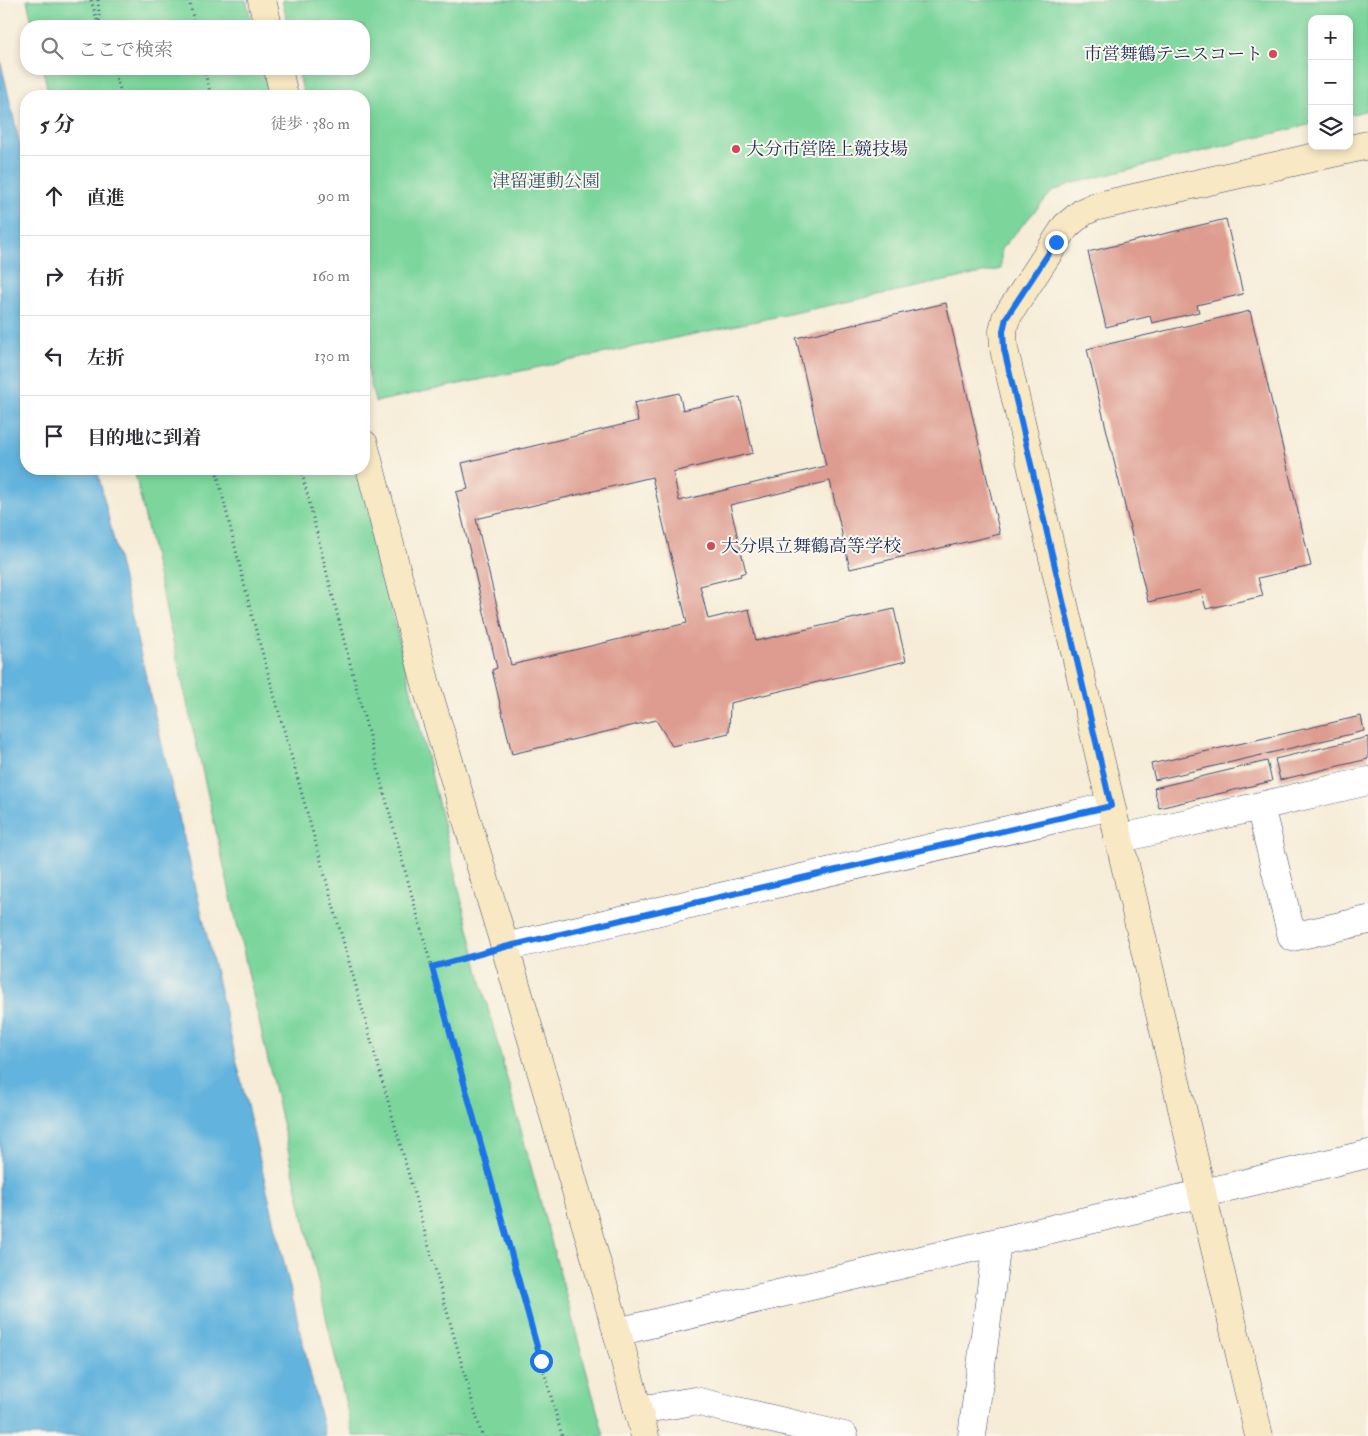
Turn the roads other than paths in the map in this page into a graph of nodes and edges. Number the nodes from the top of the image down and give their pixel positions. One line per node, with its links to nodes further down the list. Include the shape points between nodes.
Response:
1 (262, 0): 2 (street)
2 (267, 20)
3 (279, 75): 4 (street)
4 (283, 90)
5 (1368, 144): 8 (street, via 1083,212 1066,226 1006,318 1004,349)
6 (370, 467): 12 (street, via 427,688)
7 (1368, 781): 9 (street)
8 (1111, 806): 10 (street); 12 (street)
9 (1260, 806): 10 (street); 11 (street, via 1292,937)
10 (1118, 839): 14 (street)
11 (1368, 920)
12 (505, 947): 16 (street)
13 (1368, 1154): 14 (street)
14 (1202, 1194): 15 (street); 21 (street)
15 (997, 1242): 16 (street); 20 (street)
16 (617, 1332): 17 (street)
17 (638, 1410): 18 (street); 19 (street, via 695,1401)
18 (645, 1436)
19 (844, 1436)
20 (972, 1436)
21 (1259, 1436)

